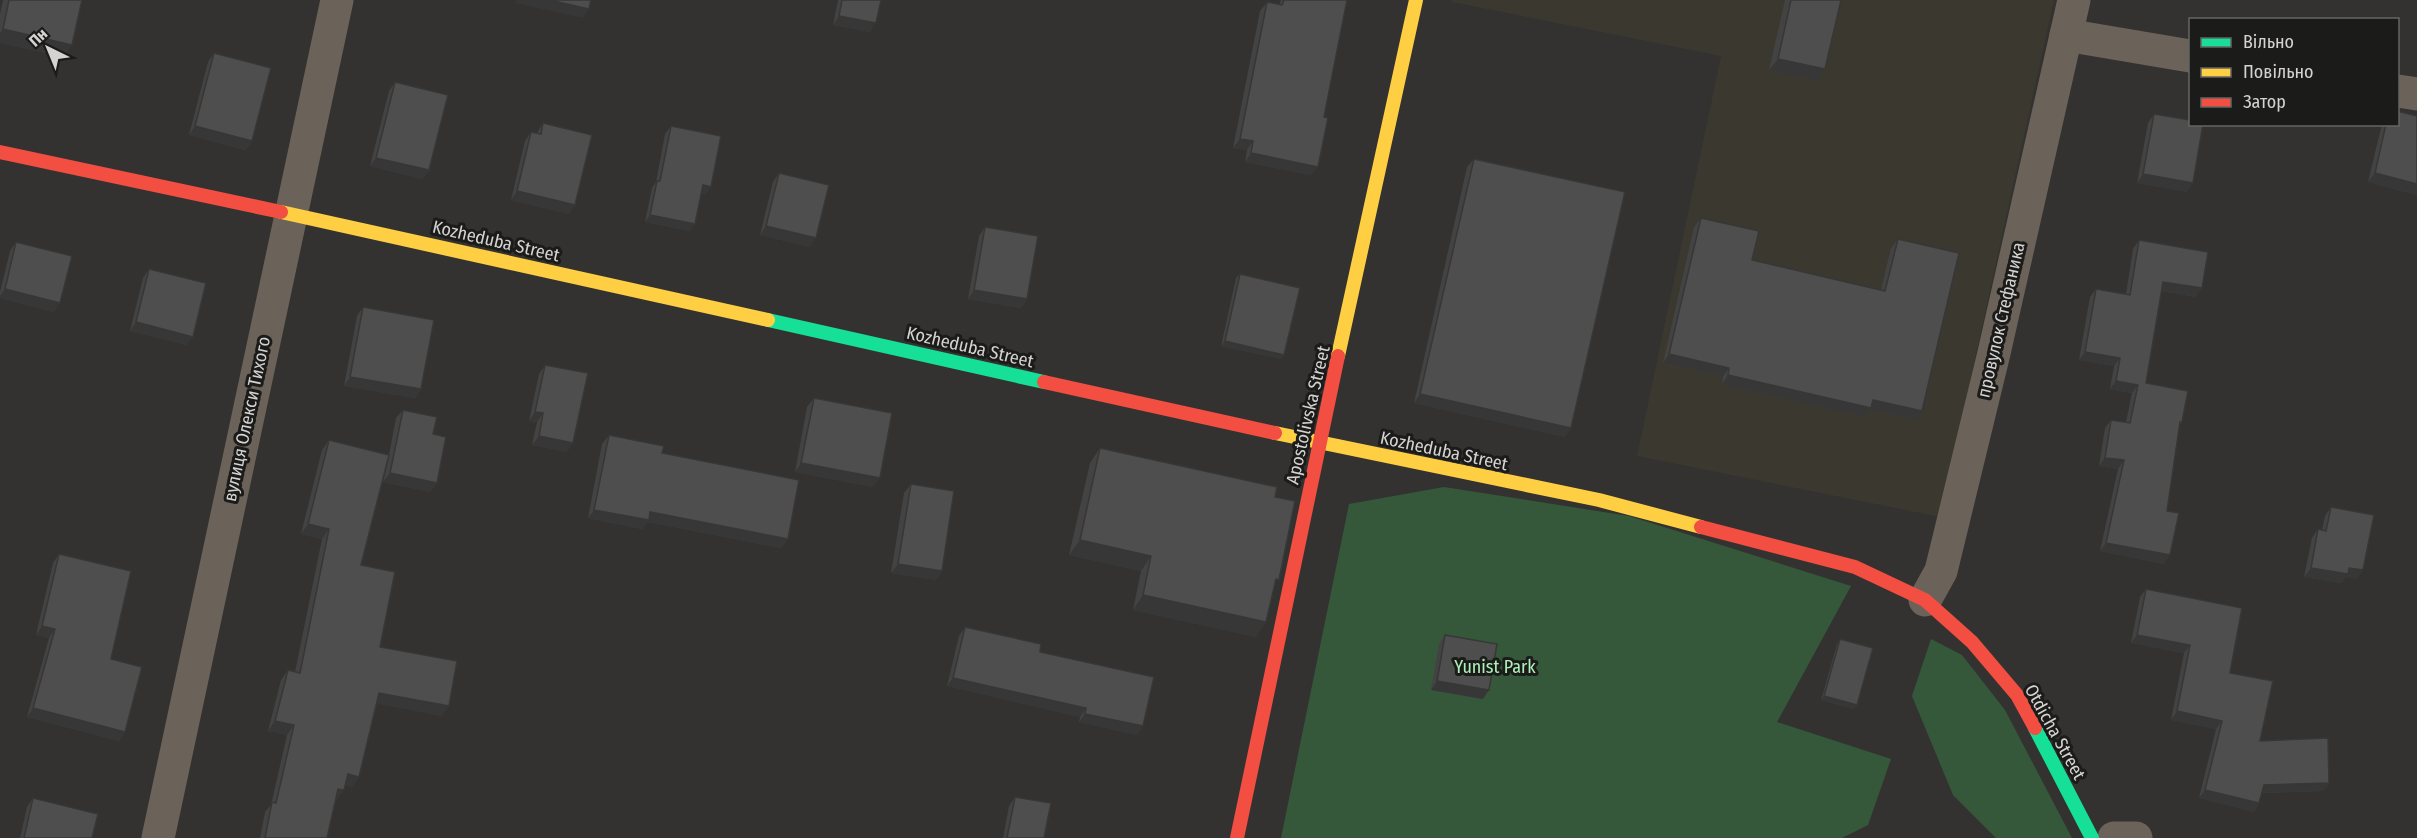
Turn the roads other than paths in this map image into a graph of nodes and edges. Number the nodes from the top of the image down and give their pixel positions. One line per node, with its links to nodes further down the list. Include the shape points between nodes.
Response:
1 (337, 0): 9 (street, вулиця Олекси Тихого)
2 (1416, 0): 10 (street, Apostolivska Street)
3 (2074, 0): 4 (street, провулок Стефаника)
4 (2066, 35): 5 (street); 11 (street, провулок Стефаника, via 1941,571)
5 (2189, 56)
6 (2399, 91): 7 (street)
7 (2417, 94)
8 (0, 152): 9 (street, Kozheduba Street)
9 (291, 214): 10 (street, Kozheduba Street); 12 (street, вулиця Олекси Тихого)
10 (1319, 443): 11 (street, Kozheduba Street, via 1599,500 1855,567); 13 (street, Apostolivska Street)
11 (1925, 600): 14 (street, Otdicha Street, via 1972,642 2018,695)
12 (158, 838)
13 (1237, 838)
14 (2092, 838)
15 (2114, 838): 16 (street)
16 (2136, 838)

